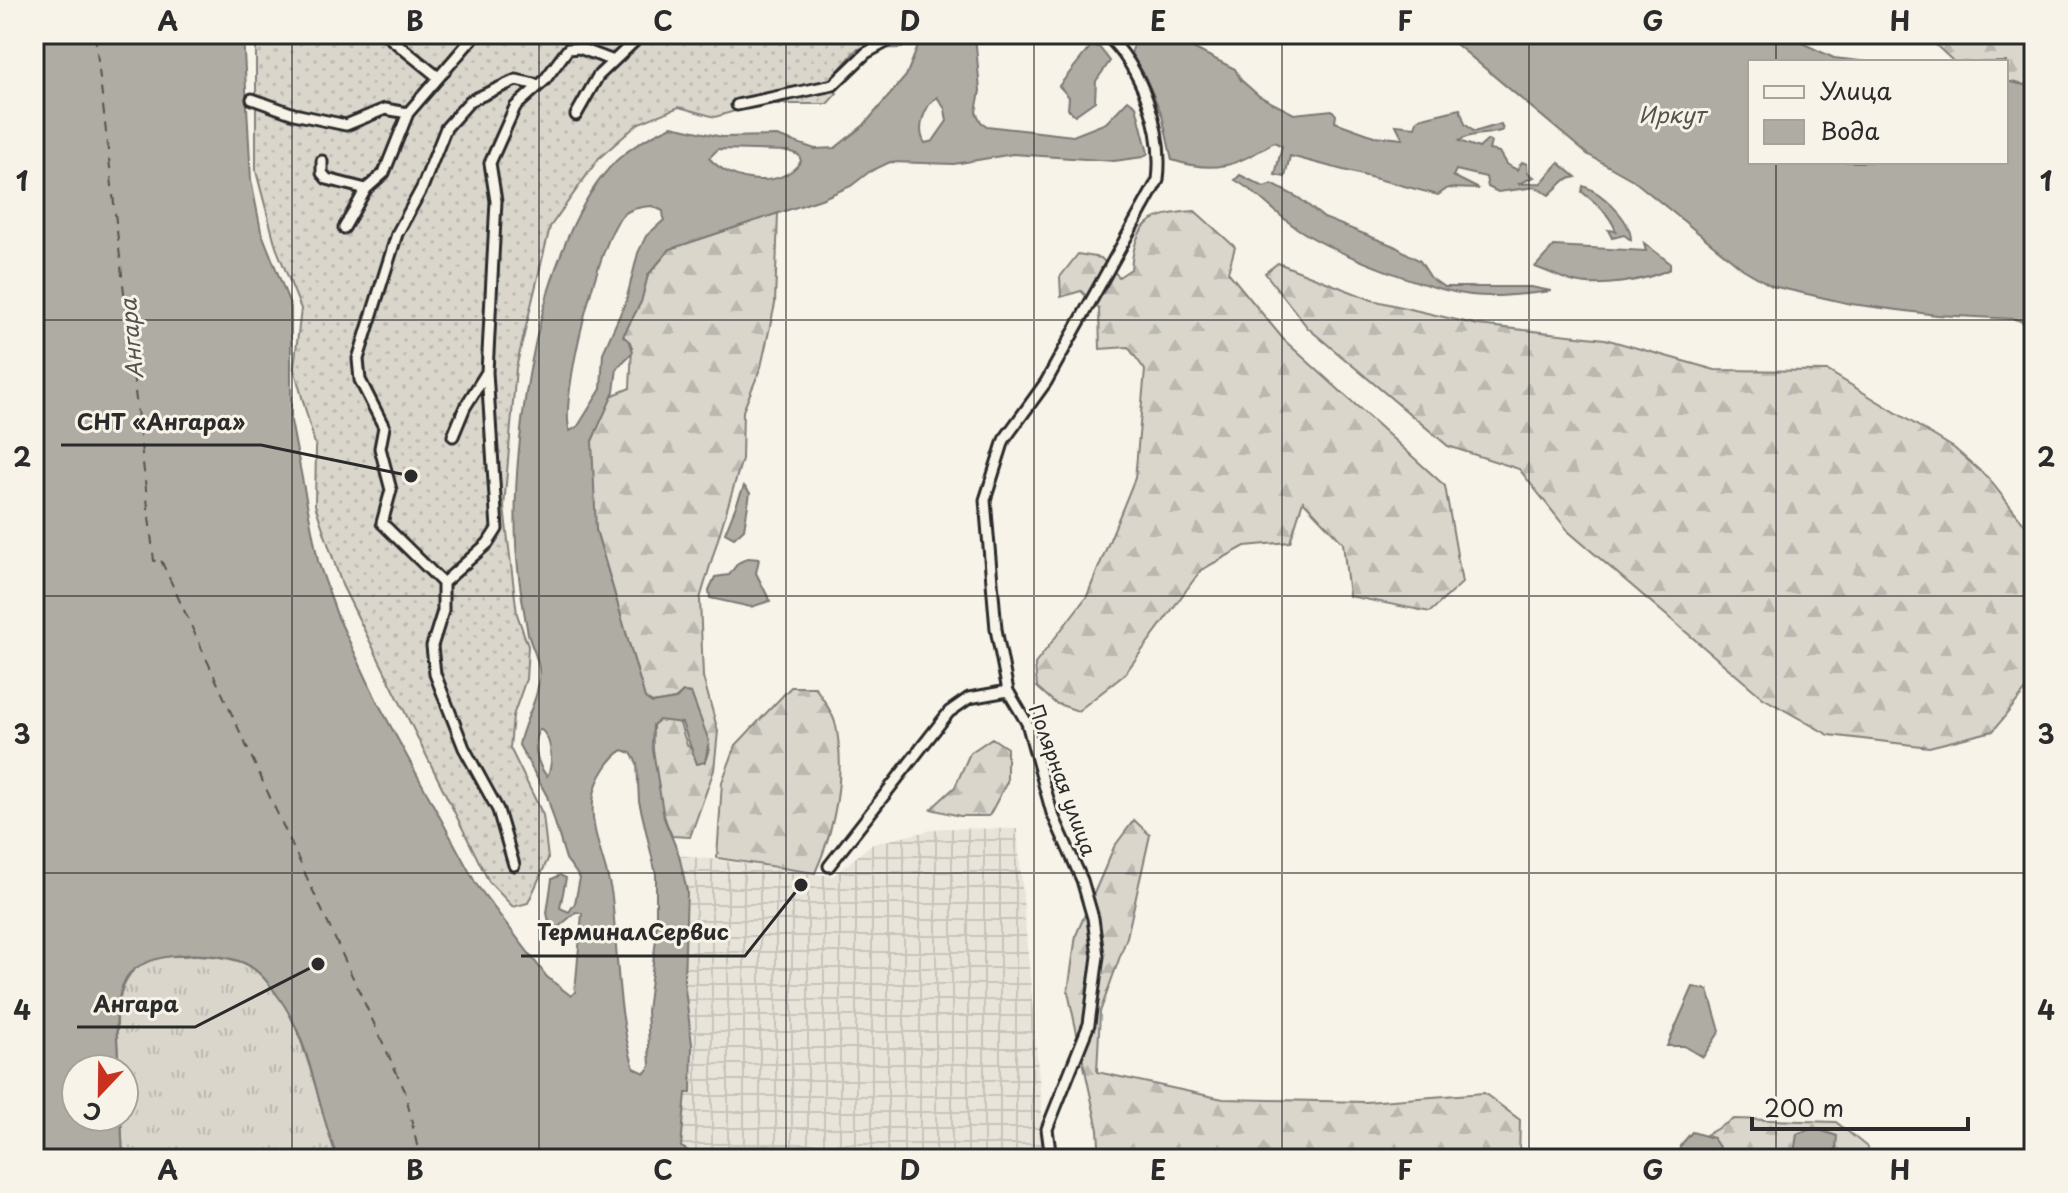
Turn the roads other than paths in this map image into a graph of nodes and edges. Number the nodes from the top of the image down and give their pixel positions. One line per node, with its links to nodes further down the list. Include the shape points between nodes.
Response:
1 (385, 34): 7 (street)
2 (476, 34): 7 (street)
3 (642, 34): 6 (street)
4 (901, 34): 10 (street, via 866,53 833,85)
5 (1105, 34): 19 (street, Полярная улица, via 1122,50 1144,96 1160,141 1158,180 1046,382 1004,440 991,476 985,523)
6 (611, 60): 8 (street, via 568,49); 12 (street)
7 (438, 77): 11 (street)
8 (539, 85): 16 (street, via 515,107 490,163 496,201); 18 (street, via 516,80 493,90 470,101 446,128 397,234 358,359 360,380 384,427 380,448 391,490 382,523)
9 (252, 99): 11 (street, via 346,125 385,109)
10 (737, 105)
11 (408, 113): 14 (street, via 384,173)
12 (576, 115)
13 (322, 161): 14 (street, via 327,179)
14 (366, 189): 15 (street)
15 (344, 228)
16 (487, 372): 17 (street); 18 (street, via 497,529)
17 (453, 436)
18 (443, 583): 20 (street, via 443,611 432,646 435,674 464,748 498,810)
19 (1008, 691): 21 (street, via 969,698 949,712); 22 (street, Полярная улица, via 1027,723 1052,813 1082,880 1098,956 1089,1024 1047,1129)
20 (514, 865)
21 (829, 866)
22 (1051, 1159)

